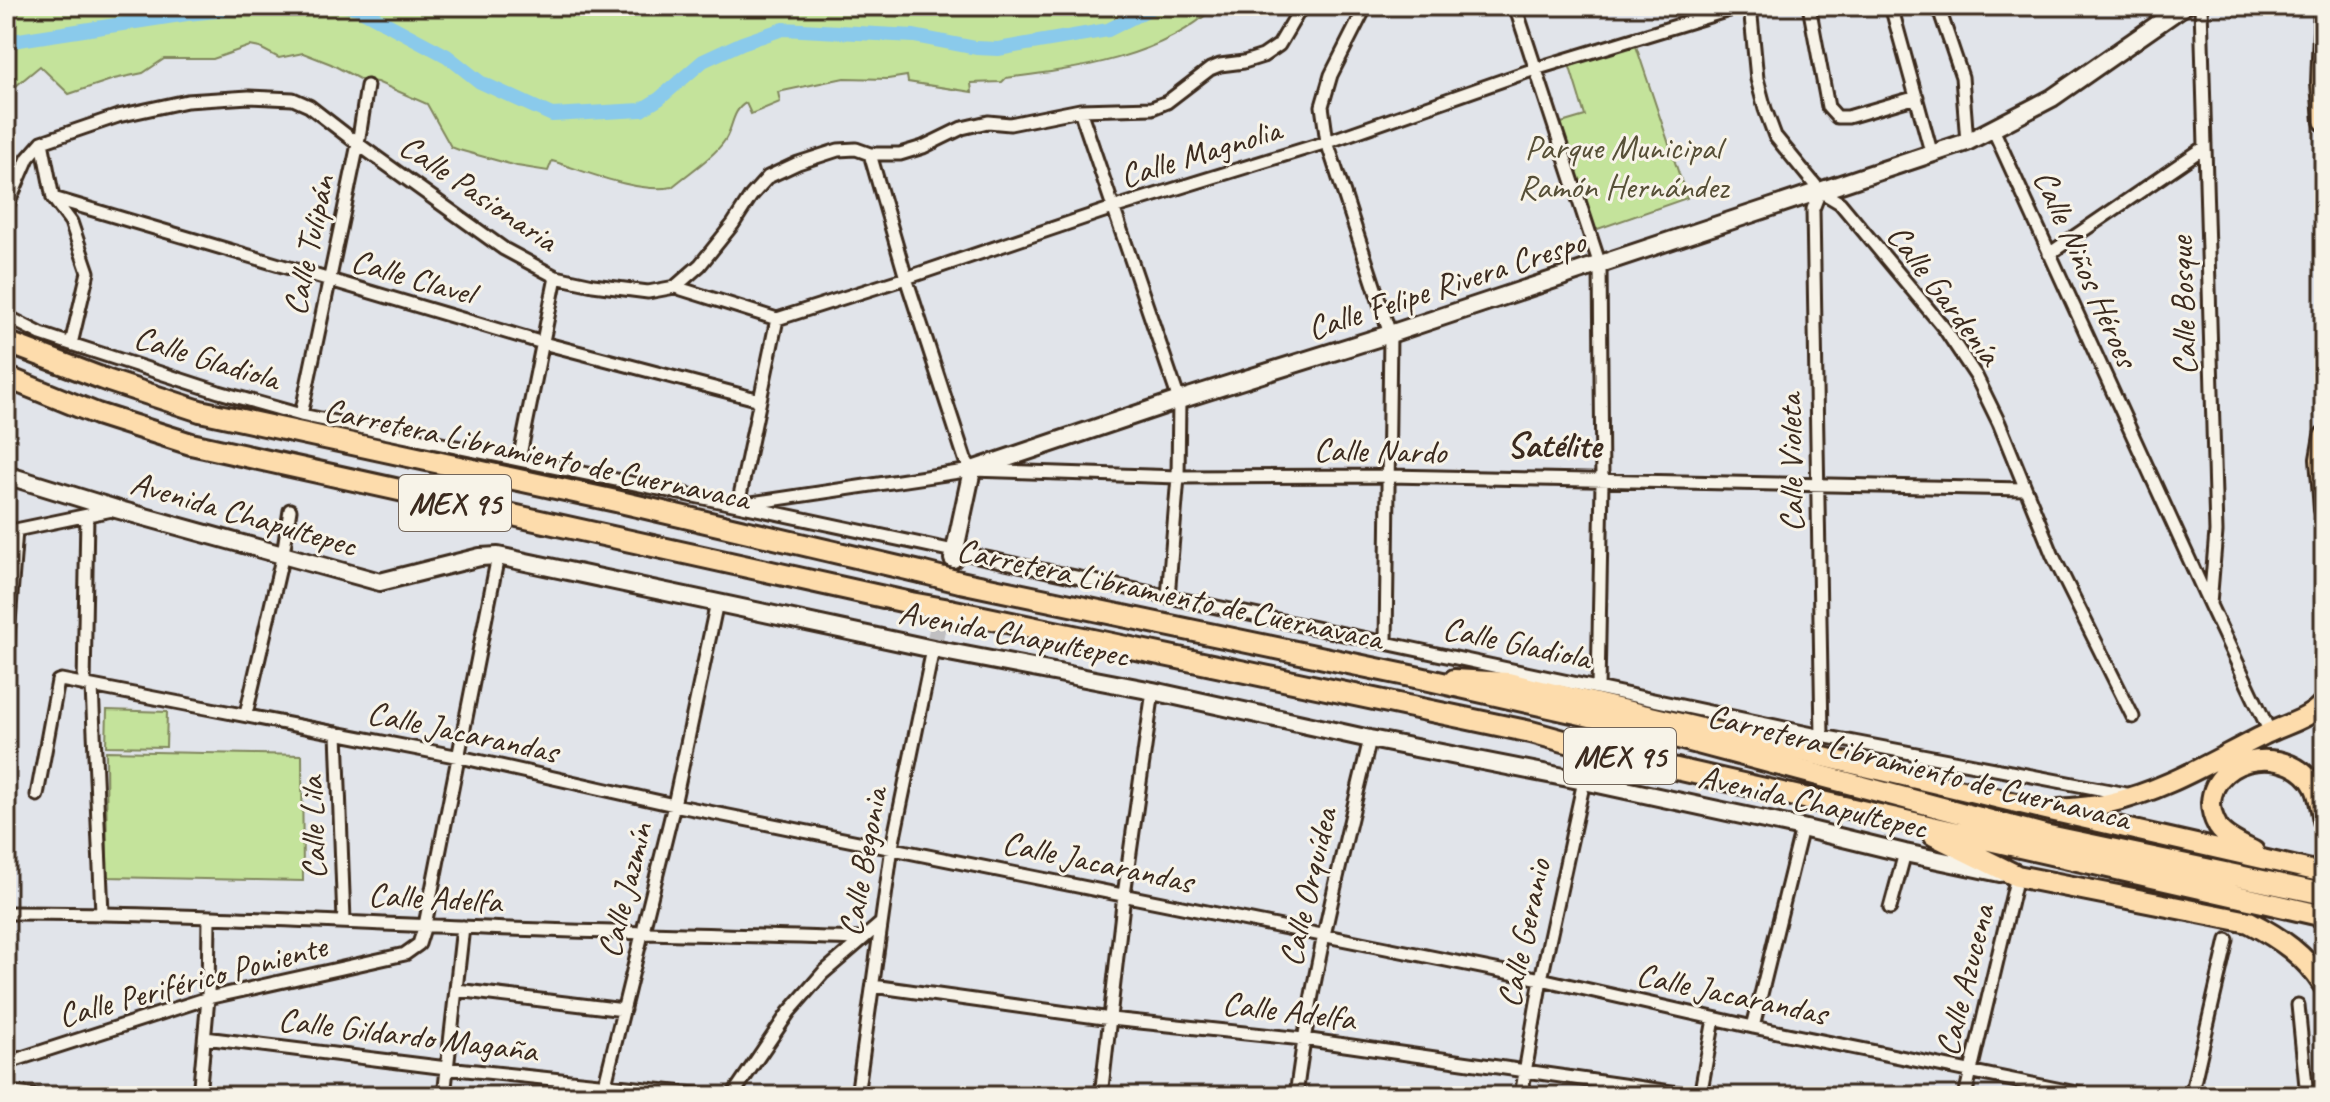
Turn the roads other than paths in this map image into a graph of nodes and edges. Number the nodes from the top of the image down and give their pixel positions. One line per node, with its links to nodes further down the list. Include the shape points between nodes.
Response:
1 (1302, 6): 16 (street, via 1279,45 1263,56 1210,69 1167,102 1152,108)
2 (1366, 6): 20 (street, via 1331,75 1322,106)
3 (1515, 6): 12 (street)
4 (1742, 6): 12 (street, Calle Magnolia)
5 (1750, 6): 26 (street, Calle Gardenía, via 1757,79 1775,136)
6 (1809, 6): 15 (street, via 1828,107 1837,117)
7 (1891, 6): 15 (street)
8 (1938, 6): 21 (street, via 1962,77)
9 (2184, 6): 18 (street, Calle Felipe Rivera Crespo, via 2052,98)
10 (2201, 6): 23 (street, Calle Bosque)
11 (2324, 6): 13 (main road)
12 (1535, 69): 20 (street, Calle Magnolia); 31 (street)
13 (2322, 83): 17 (main road)
14 (367, 86): 22 (street, Calle Tulipán)
15 (1917, 97): 25 (street)
16 (1080, 110): 24 (street, via 1010,124 988,122 900,154); 28 (street)
17 (2324, 121)
18 (1993, 129): 21 (street, Calle Felipe Rivera Crespo); 30 (street, Calle Niños Héroes)
19 (42, 142): 22 (street, Calle Pasionaria, via 118,116 187,101 249,97 301,102); 27 (street); 29 (street, via 28,158)
20 (1327, 142): 28 (street, Calle Magnolia); 38 (street)
21 (1967, 142): 25 (street, Calle Felipe Rivera Crespo)
22 (358, 144): 32 (street, Calle Pasionaria, via 504,249); 34 (street, Calle Tulipán)
23 (2205, 147): 30 (street); 66 (street, Calle Bosque, via 2216,532)
24 (870, 154): 33 (street); 35 (street, via 838,150 768,177 700,265)
25 (1932, 155): 26 (street, Calle Felipe Rivera Crespo)
26 (1820, 191): 31 (street, Calle Felipe Rivera Crespo); 53 (street, Calle Violeta, via 1813,209); 54 (street, Calle Gardenía, via 1840,203 1944,328 1976,376)
27 (53, 198): 34 (street, Calle Clavel); 41 (street, via 71,222 88,272)
28 (1113, 208): 33 (street, Calle Magnolia); 44 (street)
29 (6, 209)
30 (2049, 254): 66 (street, Calle Niños Héroes)
31 (1600, 265): 38 (street, Calle Felipe Rivera Crespo); 52 (street)
32 (556, 277): 35 (street, Calle Pasionaria, via 622,290); 40 (street)
33 (906, 278): 37 (street, Calle Magnolia); 48 (street)
34 (330, 281): 40 (street, Calle Clavel); 45 (street, Calle Tulipán)
35 (675, 287): 37 (street)
36 (6, 316): 41 (street, Calle Gladiola)
37 (777, 319): 43 (street)
38 (1390, 334): 44 (street, Calle Felipe Rivera Crespo); 50 (street)
39 (6, 342): 70 (highway, Carretera Libramiento de Cuernavaca / MEX 95, bridge, via 200,411 960,582)
40 (543, 343): 43 (street, Calle Clavel); 47 (street)
41 (71, 344): 45 (street, Calle Gladiola)
42 (6, 377): 87 (highway, Carretera Libramiento de Cuernavaca / MEX 95, bridge, via 191,444 911,603 1531,732)
43 (760, 400): 55 (street)
44 (1179, 400): 48 (street, Calle Felipe Rivera Crespo); 51 (street)
45 (301, 415): 47 (street, Calle Gladiola)
46 (2324, 436): 57 (main road)
47 (519, 460): 55 (street, Calle Gladiola)
48 (972, 470): 51 (street, Calle Nardo); 55 (street, Calle Nardo); 62 (street)
49 (6, 475): 56 (street, Avenida Chapultepec)
50 (1389, 476): 51 (street, Calle Nardo); 52 (street, Calle Nardo); 67 (street)
51 (1178, 477): 64 (street)
52 (1602, 482): 53 (street, Calle Nardo); 72 (street)
53 (1818, 484): 54 (street, Calle Nardo); 79 (street, Calle Violeta)
54 (2025, 489): 76 (street, Calle Gardenía)
55 (738, 505): 62 (street, Calle Gladiola)
56 (116, 509): 59 (street); 61 (street, Avenida Chapultepec)
57 (2324, 509)
58 (290, 510): 61 (street)
59 (87, 515): 60 (street); 71 (street)
60 (11, 531): 69 (street)
61 (283, 554): 63 (street, Avenida Chapultepec, via 380,582); 75 (street)
62 (954, 555): 64 (street, Calle Gladiola)
63 (498, 556): 65 (street, Avenida Chapultepec); 81 (street)
64 (1168, 597): 67 (street, Calle Gladiola)
65 (717, 602): 68 (street, Avenida Chapultepec); 85 (street, Calle Jazmín)
66 (2210, 605): 77 (street, Calle Niños Héroes)
67 (1386, 643): 72 (street, Calle Gladiola)
68 (934, 644): 73 (street, Avenida Chapultepec); 90 (street, Calle Begonia)
69 (6, 662)
70 (1420, 678): 86 (main road, MEX 95, via 1508,682); 92 (highway, Carretera Libramiento de Cuernavaca / MEX 95, via 1626,724 2044,835)
71 (88, 686): 75 (street, Calle Jacarandas); 83 (street, Calle Jacarandas, via 58,681); 99 (street)
72 (1598, 688): 79 (street, Calle Gladiola)
73 (1153, 691): 80 (street, Avenida Chapultepec); 96 (street)
74 (2324, 701): 84 (main road, via 2303,718)
75 (246, 714): 78 (street, Calle Jacarandas)
76 (2133, 717)
77 (2267, 726)
78 (337, 733): 81 (street, Calle Jacarandas); 102 (street, Calle Lila)
79 (1822, 736): 84 (street, Calle Gladiola)
80 (1370, 739): 82 (street, Avenida Chapultepec); 107 (street, Calle Orquídea)
81 (460, 757): 85 (street, Calle Jacarandas); 104 (street)
82 (1584, 781): 89 (street, Avenida Chapultepec); 110 (street, Calle Geranio)
83 (37, 795)
84 (2135, 796): 86 (main road)
85 (674, 805): 90 (street, Calle Jacarandas); 106 (street, Calle Jazmín)
86 (2046, 810): 92 (main road, MEX 95)
87 (1905, 821): 94 (highway); 100 (highway, Carretera Libramiento de Cuernavaca / MEX 95)
88 (2324, 825): 92 (main road, via 2314,787 2281,761 2245,762 2220,776 2211,808 2218,827)
89 (1802, 828): 91 (street, Avenida Chapultepec); 119 (street)
90 (892, 847): 96 (street, Calle Jacarandas); 103 (street, Calle Begonia)
91 (1905, 853): 94 (street, Avenida Chapultepec); 97 (street)
92 (2289, 873): 93 (main road, MEX 95); 95 (highway, Carretera Libramiento de Cuernavaca / MEX 95)
93 (2324, 873)
94 (2017, 876): 111 (highway, via 2249,922 2300,954); 124 (street, Calle Azucena)
95 (2324, 894)
96 (1124, 895): 107 (street, Calle Jacarandas); 117 (street)
97 (1890, 908)
98 (6, 913): 99 (street, Calle Adelfa)
99 (102, 913): 101 (street, Calle Adelfa)
100 (2324, 916)
101 (209, 917): 102 (street, Calle Adelfa); 114 (street)
102 (344, 921): 104 (street, Calle Adelfa)
103 (880, 924): 108 (street); 112 (street, Calle Begonia)
104 (425, 925): 105 (street, Calle Adelfa); 114 (street, Calle Periférico Poniente, via 419,944 405,954)
105 (463, 927): 106 (street, Calle Adelfa); 113 (street)
106 (643, 931): 108 (street, Calle Adelfa); 116 (street, Calle Jazmín)
107 (1323, 936): 110 (street, Calle Jacarandas); 121 (street, Calle Orquídea)
108 (861, 939): 132 (street, via 789,1012)
109 (2227, 940): 140 (street)
110 (1541, 979): 118 (street, Calle Jacarandas); 125 (street, Calle Geranio)
111 (2324, 985)
112 (873, 986): 117 (street, Calle Adelfa); 133 (street, Calle Begonia)
113 (457, 990): 116 (street); 123 (street)
114 (208, 998): 120 (street); 122 (street, Calle Periférico Poniente)
115 (2298, 1005): 141 (street)
116 (624, 1010): 126 (street, Calle Jazmín)
117 (1111, 1019): 121 (street, Calle Adelfa); 134 (street)
118 (1714, 1019): 119 (street, Calle Jacarandas); 137 (street)
119 (1753, 1027): 124 (street, Calle Jacarandas)
120 (205, 1038): 123 (street, Calle Gildardo Magaña); 129 (street)
121 (1303, 1039): 125 (street, Calle Adelfa); 135 (street, Calle Orquídea)
122 (6, 1063)
123 (447, 1068): 126 (street, Calle Gildardo Magaña); 130 (street)
124 (1970, 1070): 138 (street, Calle Azucena); 139 (street, Calle Jacarandas)
125 (1524, 1071): 136 (street, Calle Geranio); 137 (street, Calle Adelfa)
126 (605, 1084): 131 (street)
127 (6, 1092): 128 (street)
128 (39, 1096)
129 (199, 1096)
130 (444, 1096)
131 (714, 1096)
132 (732, 1096)
133 (857, 1096)
134 (1101, 1096)
135 (1296, 1096)
136 (1521, 1096)
137 (1699, 1096)
138 (1965, 1096)
139 (2091, 1096)
140 (2191, 1096)
141 (2307, 1096)

